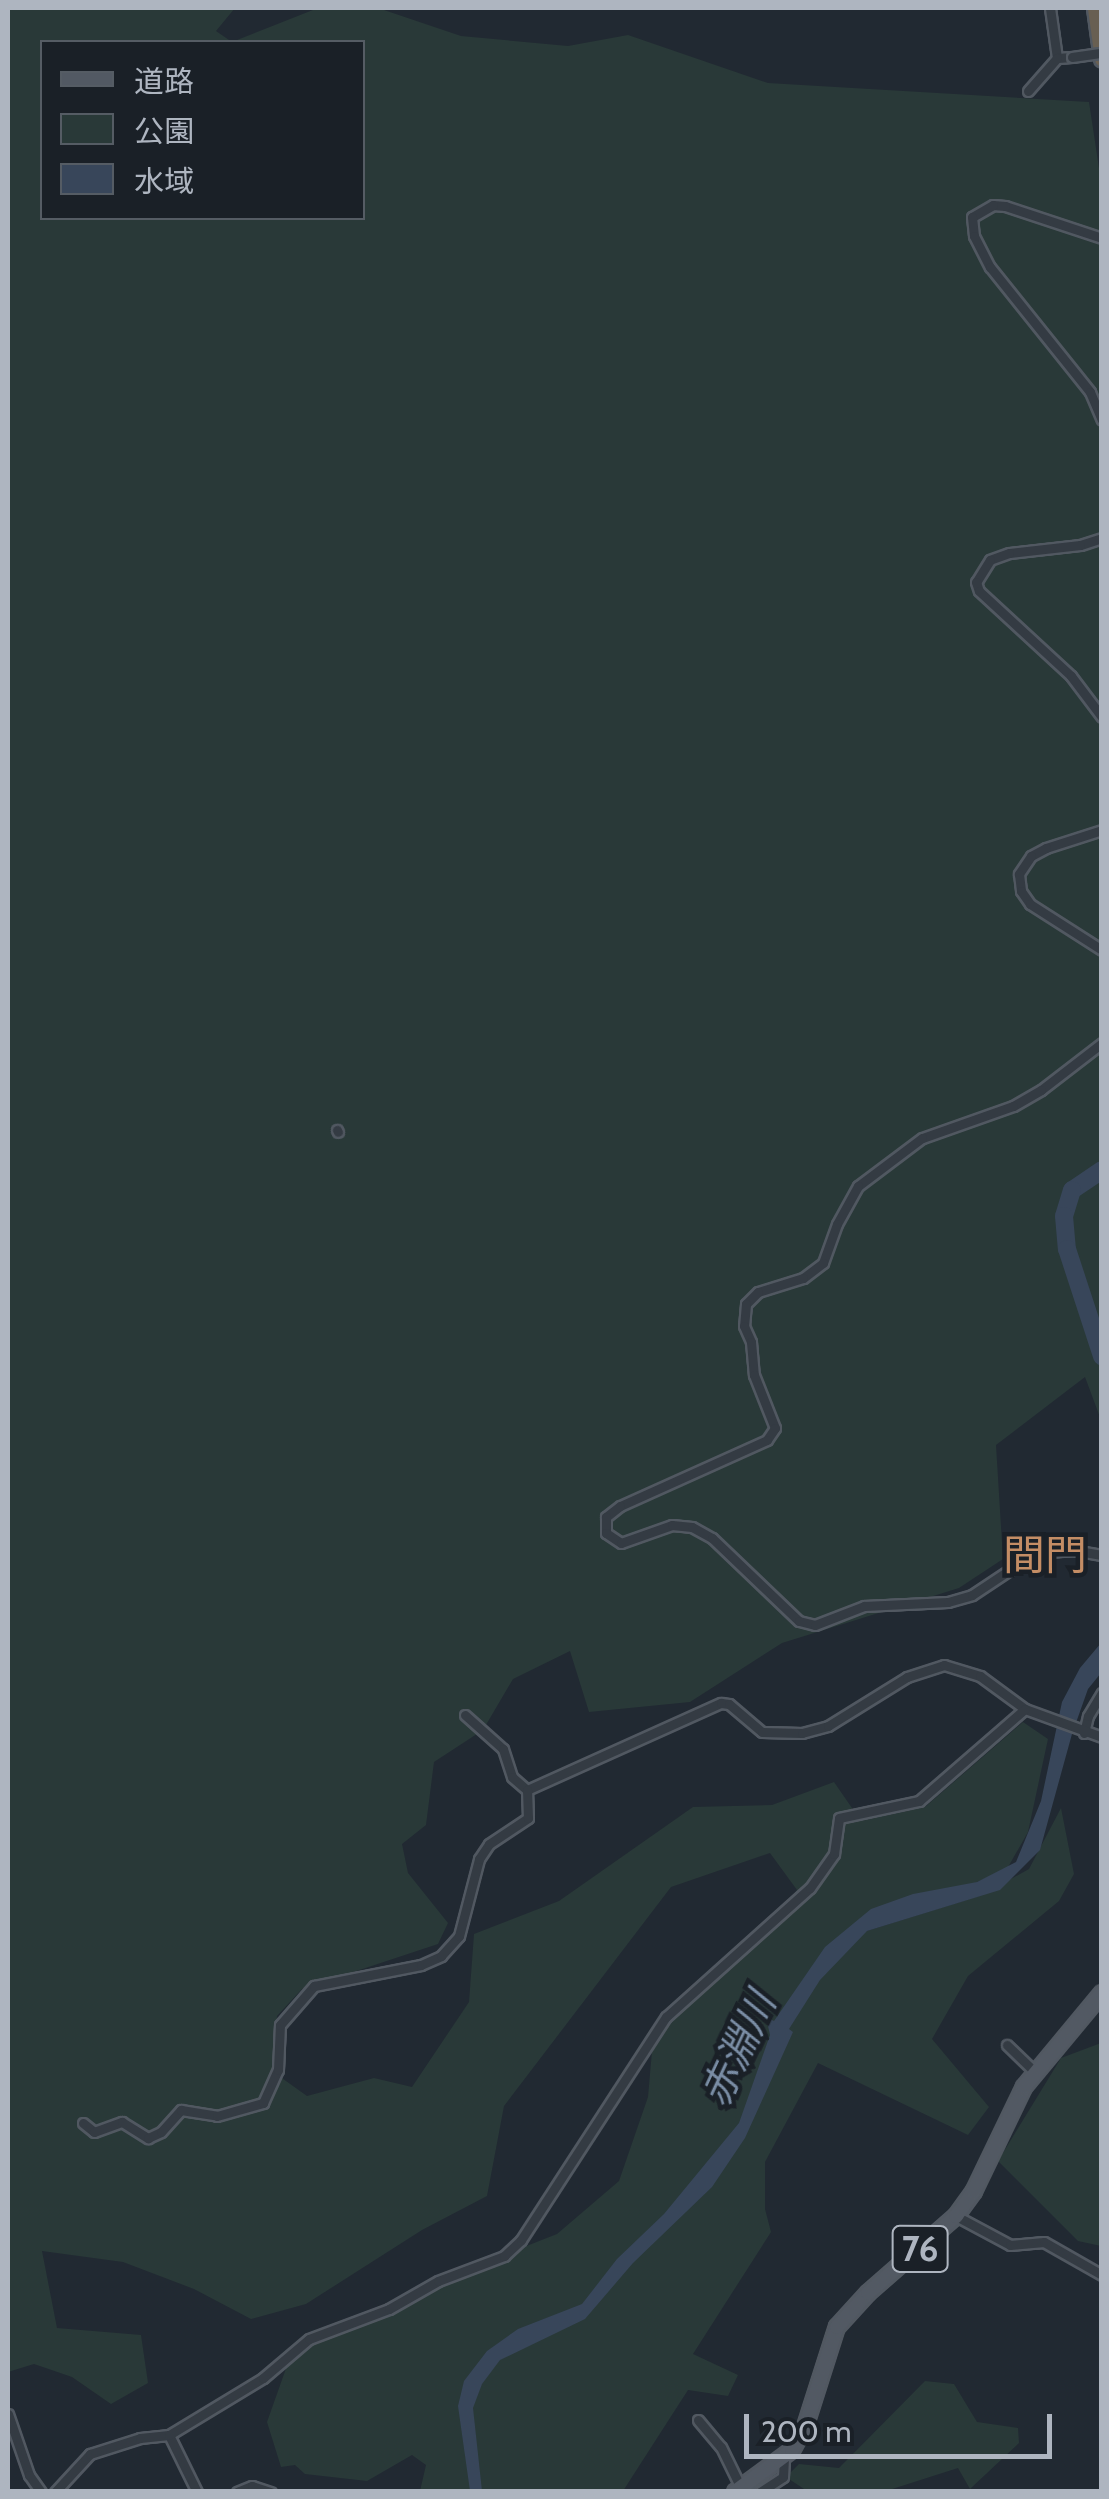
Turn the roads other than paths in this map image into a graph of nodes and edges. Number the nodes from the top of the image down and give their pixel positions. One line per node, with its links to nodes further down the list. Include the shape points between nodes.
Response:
1 (1050, 8): 4 (street)
2 (1095, 8): 3 (highway)
3 (1102, 56): 4 (street, bridge)
4 (1057, 58): 5 (street)
5 (1028, 91)
6 (1102, 238): 7 (street, via 1005,206 972,217 990,267 1090,392)
7 (1102, 420)
8 (1102, 538): 9 (street, via 1008,553 990,560 976,582 1071,676)
9 (1102, 717)
10 (1102, 830): 11 (street, via 1046,848 1019,874 1030,904)
11 (1102, 950)
12 (1102, 1043): 13 (street, via 1042,1090 922,1138 858,1186 823,1263 746,1304 754,1375 775,1428 767,1440 606,1517 606,1533 622,1543 672,1525 692,1527 712,1538 798,1621 814,1625 864,1606 972,1596 1047,1552)
13 (1102, 1555)
14 (1102, 1693): 17 (street)
15 (1025, 1708): 17 (street); 19 (street, via 980,1676 944,1666 908,1677 828,1726 802,1733 762,1732 721,1703); 28 (street, via 919,1801 839,1818 834,1854 810,1888 666,2017 521,2240 504,2256 309,2339 262,2378)
16 (465, 1716): 19 (street, via 503,1749 512,1777)
17 (1081, 1731): 18 (street)
18 (1102, 1737)
19 (528, 1790): 23 (street, via 528,1818 489,1844 479,1860 459,1936 442,1956 421,1965 314,1986 280,2025 278,2070 262,2103 217,2116 182,2110 148,2138 122,2122 94,2132)
20 (1099, 2001): 22 (main road, 76)
21 (1007, 2045): 22 (street)
22 (1035, 2072): 24 (main road, 76)
23 (83, 2123)
24 (956, 2216): 25 (street, via 1010,2245 1044,2242); 29 (main road, 76, via 837,2327 805,2427)
25 (1102, 2275)
26 (8, 2414): 31 (street, via 28,2475)
27 (698, 2420): 30 (street, via 721,2447)
28 (169, 2435): 32 (street, via 90,2454); 33 (street)
29 (784, 2458): 30 (main road, 76); 36 (street, via 783,2476)
30 (738, 2490)
31 (41, 2492)
32 (55, 2492)
33 (198, 2492)
34 (237, 2492): 35 (street, via 252,2486)
35 (272, 2492)
36 (760, 2492)

